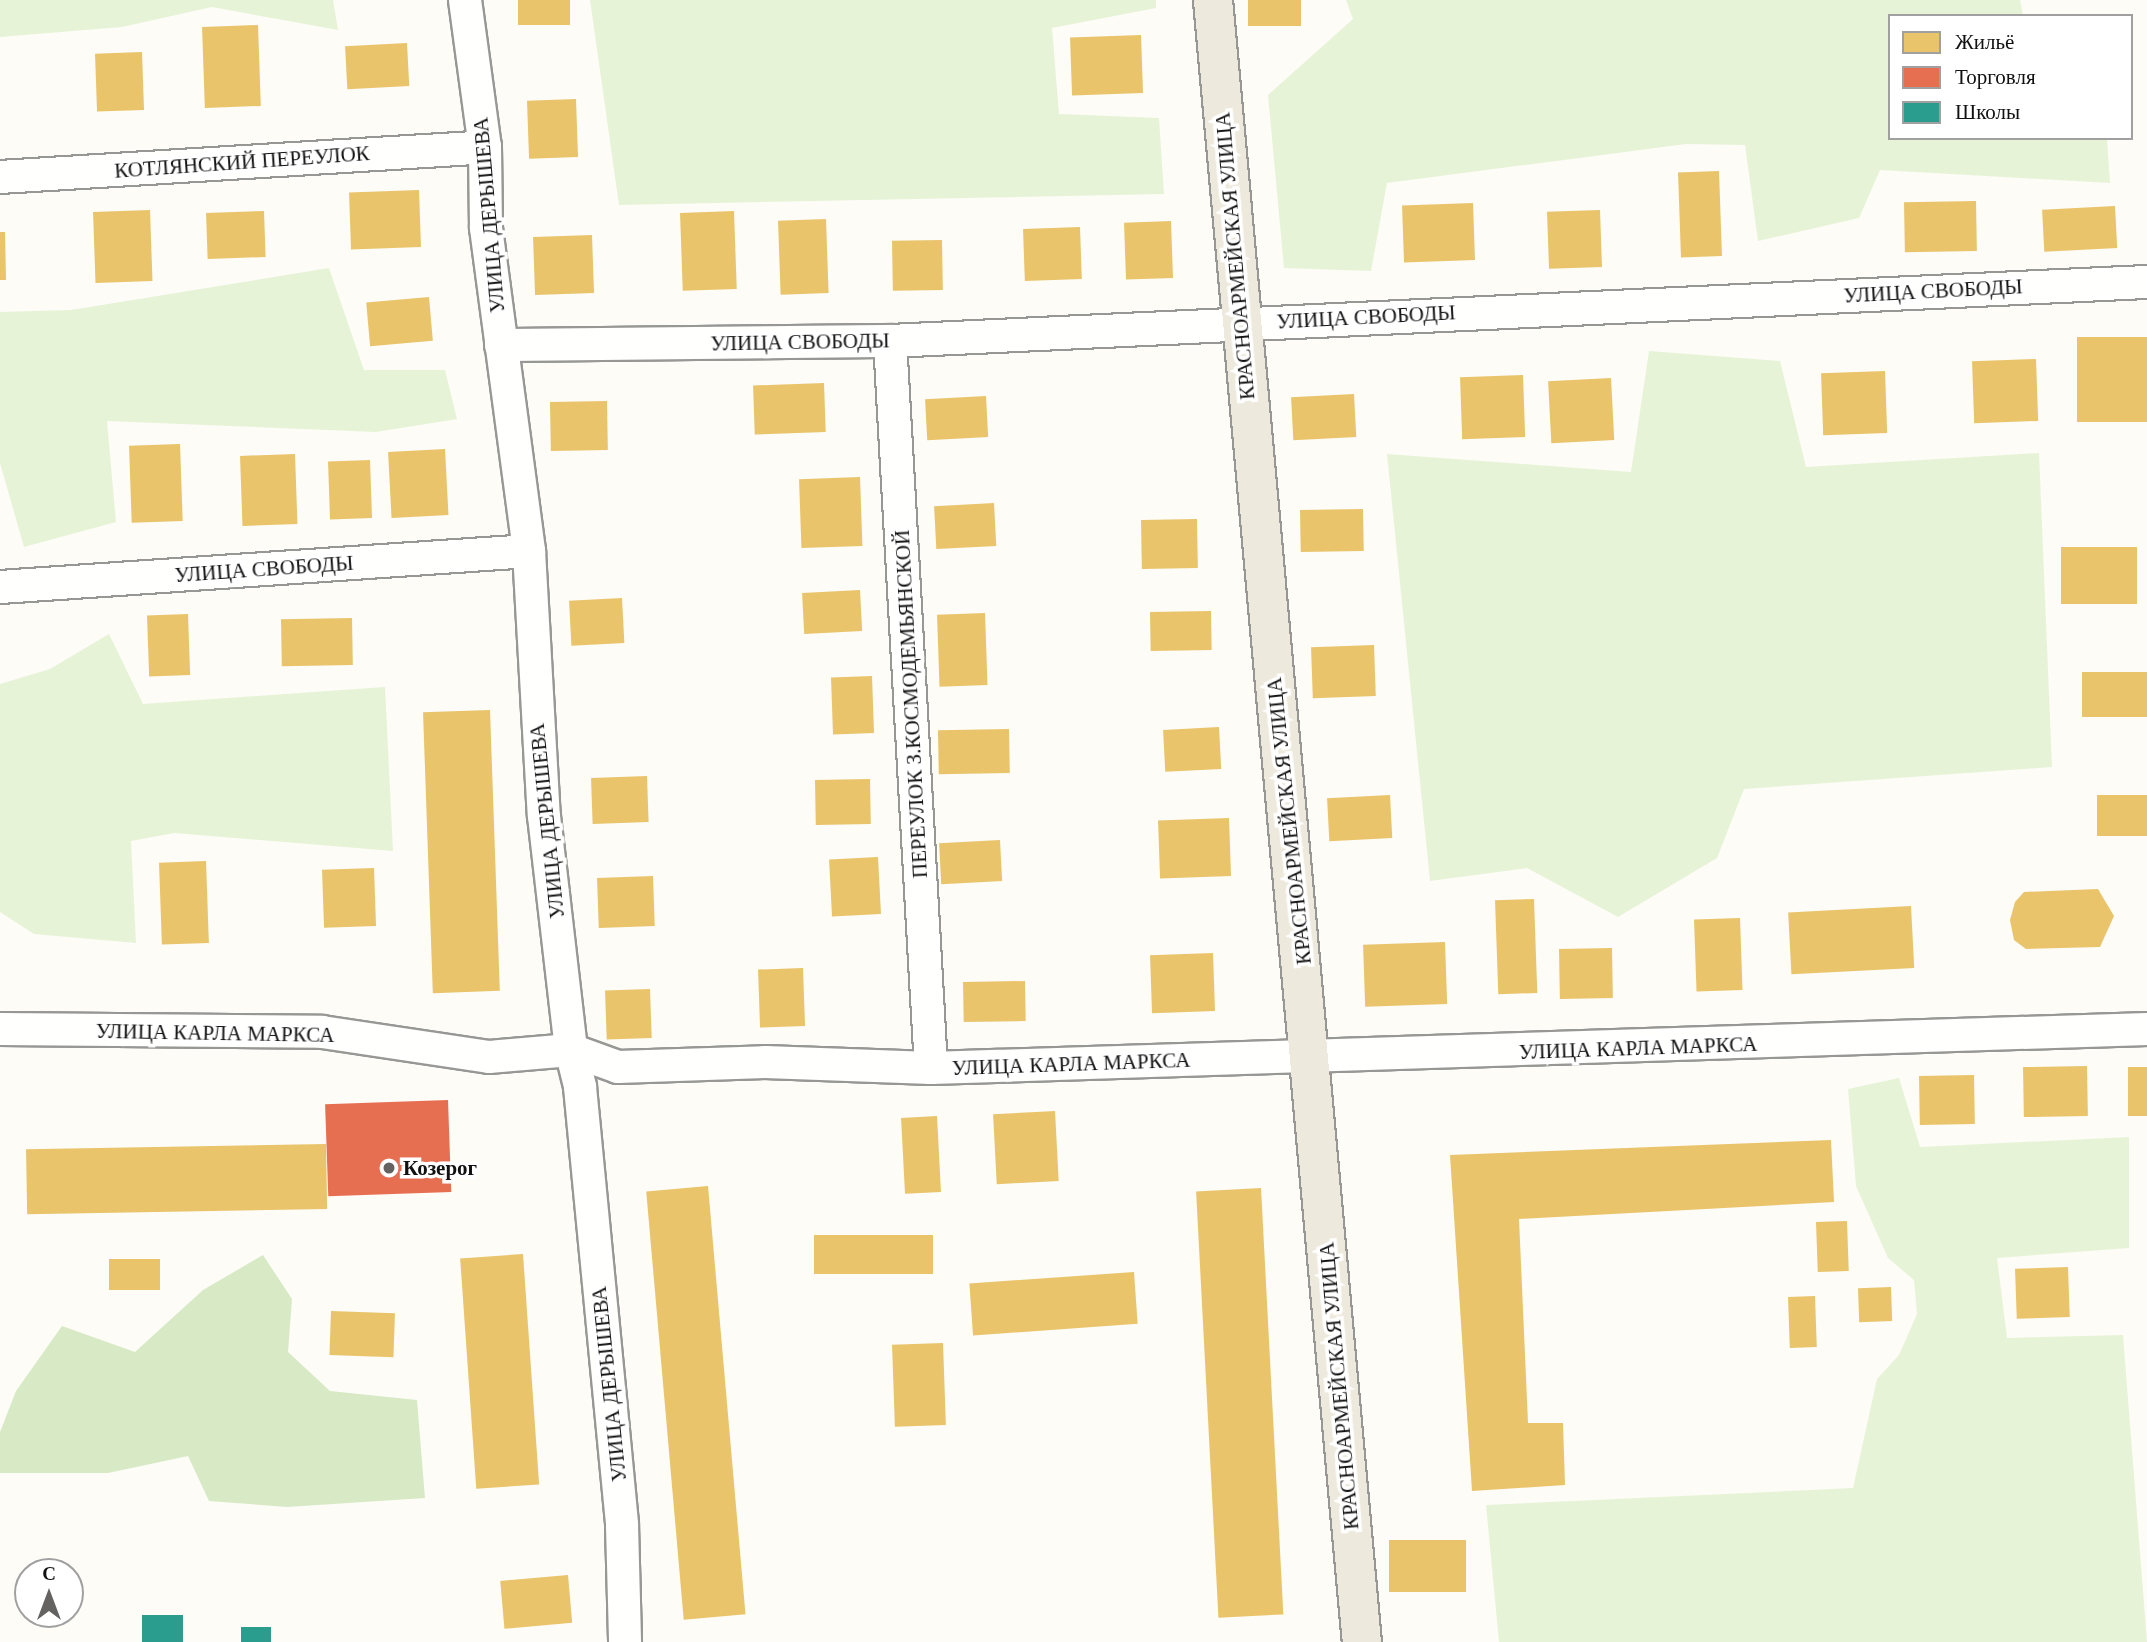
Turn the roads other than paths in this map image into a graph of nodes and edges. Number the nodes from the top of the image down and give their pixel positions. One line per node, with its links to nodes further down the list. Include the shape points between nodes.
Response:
1 (465, 0): 3 (street, УЛИЦА ДЕРЫШЕВА)
2 (1213, 0): 6 (main road, КРАСНОАРМЕЙСКАЯ УЛИЦА)
3 (485, 146): 4 (street, КОТЛЯНСКИЙ ПЕРЕУЛОК); 8 (street, УЛИЦА ДЕРЫШЕВА, via 486,228)
4 (0, 177)
5 (2147, 282): 6 (street, УЛИЦА СВОБОДЫ)
6 (1240, 323): 7 (street, УЛИЦА СВОБОДЫ); 14 (main road, КРАСНОАРМЕЙСКАЯ УЛИЦА)
7 (890, 341): 8 (street, УЛИЦА СВОБОДЫ); 15 (street, ПЕРЕУЛОК З.КОСМОДЕМЬЯНСКОЙ)
8 (501, 345): 9 (street, УЛИЦА ДЕРЫШЕВА)
9 (529, 551): 10 (street, УЛИЦА СВОБОДЫ); 13 (street, УЛИЦА ДЕРЫШЕВА, via 544,816)
10 (0, 586)
11 (0, 1028): 13 (street, УЛИЦА КАРЛА МАРКСА, via 322,1032 489,1057)
12 (2147, 1029): 14 (street, УЛИЦА КАРЛА МАРКСА)
13 (571, 1051): 15 (street, УЛИЦА КАРЛА МАРКСА, via 618,1067 765,1062); 16 (street, УЛИЦА ДЕРЫШЕВА, via 580,1087 621,1511)
14 (1312, 1056): 15 (street, УЛИЦА КАРЛА МАРКСА); 17 (main road, КРАСНОАРМЕЙСКАЯ УЛИЦА)
15 (931, 1068)
16 (625, 1642)
17 (1362, 1642)

